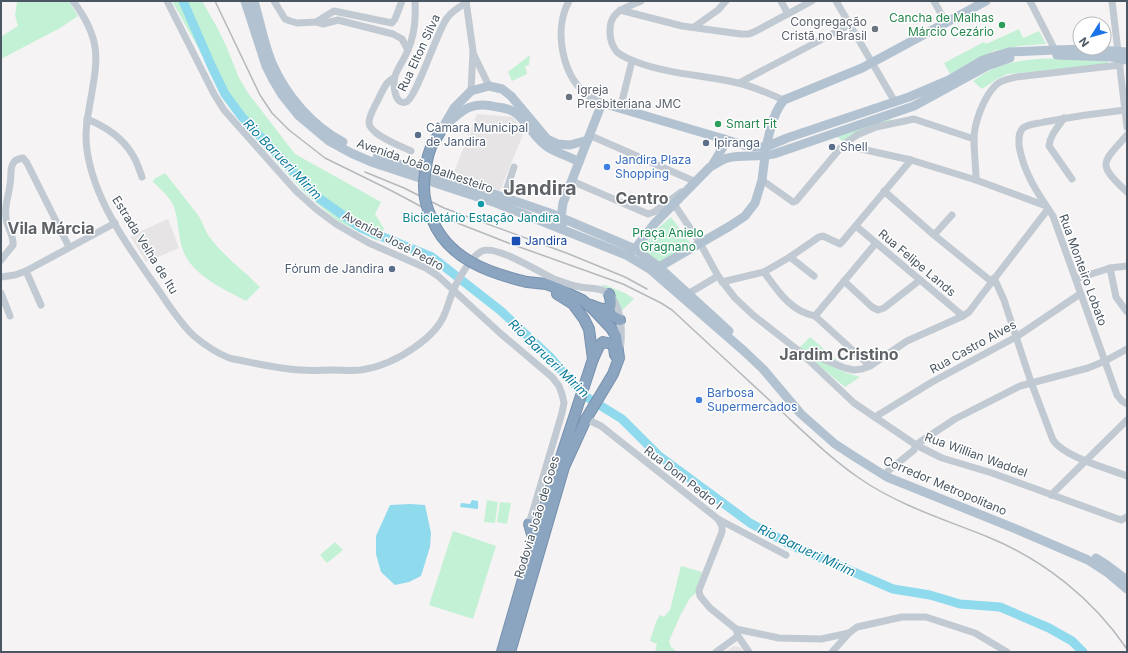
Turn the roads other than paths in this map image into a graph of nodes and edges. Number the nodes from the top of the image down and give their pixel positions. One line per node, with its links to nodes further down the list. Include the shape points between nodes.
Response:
1 (73, 1): 46 (street, Estrada Velha de Itu, via 81,11 96,47)
2 (167, 1): 104 (street, Avenida José Pedro, via 224,110 296,191 336,224 369,243 426,268)
3 (245, 1): 82 (main road, Avenida João Balhesteiro, via 273,80 298,115 329,141 374,163 494,202)
4 (254, 1): 72 (main road, Avenida João Balhesteiro, via 272,62 282,82 301,108 335,138 380,159)
5 (274, 1): 21 (street, via 281,15 290,21 306,24)
6 (402, 1): 21 (street, via 392,22 334,11)
7 (415, 1): 25 (street, Rua Elton Silva, via 414,27)
8 (569, 1): 38 (street, via 564,10 561,28 566,65 583,90)
9 (641, 1): 19 (street)
10 (726, 1): 24 (street)
11 (781, 1): 20 (street)
12 (812, 1): 20 (street)
13 (836, 1): 23 (street)
14 (934, 1): 22 (street)
15 (986, 1): 22 (main road)
16 (1030, 1): 27 (street)
17 (1112, 1): 28 (street)
18 (466, 2): 26 (street); 31 (street, Rua Elton Silva, via 446,19 414,93 404,103 397,98)
19 (620, 10): 24 (street); 29 (street, via 611,21 611,42 621,55)
20 (788, 14): 24 (street, via 749,34)
21 (316, 22): 25 (street, via 322,24 338,20 393,34 402,39)
22 (946, 23): 30 (main road)
23 (850, 25): 30 (street); 32 (street)
24 (694, 27)
25 (408, 50): 31 (street, Rua Elton Silva)
26 (473, 51): 33 (street); 34 (street)
27 (1055, 52): 28 (main road, via 1084,49); 35 (main road, via 1009,52 982,60 949,80); 41 (main road, via 1000,61 976,71)
28 (1123, 57): 43 (street); 54 (street, via 1003,80 996,85 982,106)
29 (632, 61): 32 (street, via 664,71); 42 (street)
30 (872, 63): 36 (main road); 37 (street)
31 (394, 78): 57 (street, via 384,87 371,114 370,126 376,134)
32 (739, 83): 36 (street)
33 (489, 86): 34 (main road); 39 (main road); 52 (main road, via 502,89 511,96 547,139 558,144 570,145)
34 (471, 91): 40 (main road); 50 (main road, via 454,108)
35 (909, 97): 37 (main road); 41 (street)
36 (784, 100): 58 (main road, via 775,115)
37 (895, 102): 58 (main road, via 821,126)
38 (602, 103): 42 (main road); 52 (main road)
39 (485, 104): 40 (main road); 61 (main road, via 510,110 518,115 546,146)
40 (473, 105): 50 (main road)
41 (914, 106): 44 (main road); 47 (street)
42 (620, 109): 53 (main road)
43 (1125, 110): 45 (street, Rua Monteiro Lobato); 49 (street)
44 (882, 116): 48 (street); 58 (main road)
45 (1064, 118): 65 (street, via 1051,136 1049,146); 76 (street, Rua Monteiro Lobato, via 1028,125 1018,137 1023,163)
46 (87, 119): 64 (street, via 98,123 123,142 132,153); 80 (street, Estrada Velha de Itu, via 86,142 91,168)
47 (914, 119): 48 (street); 54 (street)
48 (901, 121): 56 (street, via 876,127 857,135)
49 (1127, 127)
50 (440, 132): 103 (highway, bridge, via 428,156 424,186 425,200 435,226 461,257 476,266)
51 (1127, 135): 70 (street, via 1111,153 1105,166 1113,179)
52 (588, 138): 61 (main road); 69 (street)
53 (724, 138): 55 (main road); 63 (main road, via 723,148)
54 (974, 139): 67 (street)
55 (738, 144): 58 (main road); 59 (main road, via 732,152)
56 (843, 145): 60 (street); 66 (street, via 793,202)
57 (411, 151)
58 (766, 152): 59 (main road); 66 (main road)
59 (735, 157): 63 (main road)
60 (910, 160): 67 (street); 71 (street)
61 (579, 162): 68 (main road)
62 (514, 167): 72 (street)
63 (710, 167): 69 (main road)
64 (142, 177)
65 (1072, 179)
66 (762, 180): 85 (main road, via 755,203 745,216)
67 (976, 180): 76 (street)
68 (572, 181): 69 (street, via 648,214); 73 (main road)
69 (696, 182): 74 (main road)
70 (1126, 190)
71 (884, 191): 81 (street); 83 (street)
72 (504, 197): 77 (main road, Avenida João Balhesteiro)
73 (563, 203): 77 (main road); 79 (main road)
74 (674, 204): 85 (street, Rua Willian Waddel); 87 (main road, via 654,224)
75 (3, 208): 86 (street, via 11,182 13,163 22,158); 90 (street, via 13,245)
76 (1047, 208): 99 (street, Rua Monteiro Lobato, via 1053,216); 101 (street)
77 (550, 213): 79 (main road, Avenida João Balhesteiro)
78 (952, 215): 83 (street)
79 (561, 217): 82 (main road); 87 (main road, Avenida João Balhesteiro)
80 (115, 223): 86 (street); 104 (street, Estrada Velha de Itu, via 176,316 200,342 230,358 299,370 360,370 376,366 400,357 424,341 442,322)
81 (856, 226): 84 (street, Rua Felipe Lands); 89 (street, via 840,244 819,236)
82 (568, 230): 88 (main road, Avenida João Balhesteiro)
83 (934, 236): 101 (street)
84 (876, 243): 100 (street, Rua Felipe Lands); 102 (street)
85 (700, 244): 92 (main road); 98 (street, Rua Willian Waddel)
86 (69, 247): 94 (street)
87 (635, 249): 88 (main road); 92 (main road, Avenida João Balhesteiro)
88 (626, 254): 131 (main road, Corredor Metropolitano, via 651,270 744,351 763,369 801,414 835,444)
89 (790, 257): 95 (street); 96 (street)
90 (1, 260)
91 (1127, 266): 93 (street)
92 (659, 267): 133 (main road, Avenida João Balhesteiro, via 764,362 809,415 874,464)
93 (1110, 268): 99 (street); 112 (street, via 1116,297)
94 (26, 271): 97 (street); 110 (street)
95 (764, 272): 98 (street); 114 (street, via 796,309)
96 (814, 276)
97 (1, 277)
98 (720, 279): 105 (street); 119 (street, Rua Willian Waddel, via 743,305)
99 (1076, 279): 108 (street, Rua Monteiro Lobato)
100 (920, 280): 102 (street, via 878,310); 115 (street, Rua Felipe Lands)
101 (993, 280): 115 (street, via 969,312); 117 (street, via 1004,300)
102 (844, 281): 114 (street)
103 (532, 283): 109 (highway, via 546,284); 120 (highway, via 562,296 578,311 589,329)
104 (455, 288): 107 (street, Estrada Velha de Itu, via 474,257 488,250 499,252 578,287 601,290); 138 (street, Avenida José Pedro, via 500,333 551,376 562,394 564,403)
105 (691, 292)
106 (1, 293): 113 (street)
107 (608, 294): 111 (highway, via 611,301 609,307); 116 (street, via 617,306)
108 (1080, 294): 117 (street, Rua Castro Alves); 121 (street, Rua Monteiro Lobato)
109 (582, 300): 111 (highway); 122 (highway, via 616,336)
110 (41, 305)
111 (602, 310): 116 (highway)
112 (1127, 312)
113 (10, 316)
114 (815, 316): 123 (street)
115 (963, 316): 123 (street, via 908,341)
116 (620, 320): 122 (street, via 621,338)
117 (1016, 337): 124 (street); 128 (street, Rua Castro Alves, via 932,382)
118 (1127, 348): 121 (street)
119 (799, 351): 123 (street, via 845,368 858,370); 128 (street, Rua Willian Waddel, via 854,403)
120 (593, 359): 122 (highway, via 599,346 603,342 608,342 614,348); 126 (highway, Rodovia João de Goes)
121 (1105, 361): 124 (street, via 1082,370); 125 (street, Rua Monteiro Lobato, via 1117,395)
122 (617, 362): 127 (highway, Rodovia João de Goes, via 613,374)
123 (870, 366)
124 (1032, 382): 130 (street, via 955,419); 132 (street, via 1057,446)
125 (1127, 404)
126 (578, 406): 127 (highway, via 581,417); 138 (highway, Rodovia João de Goes)
127 (588, 415): 136 (street, Rua Dom Pedro I); 146 (highway, Rodovia João de Goes, via 564,467)
128 (875, 417): 130 (street, Rua Willian Waddel)
129 (1125, 424): 132 (street)
130 (916, 445): 133 (street, via 914,450); 135 (street, Rua Willian Waddel, via 942,458)
131 (855, 457): 133 (main road); 141 (main road, Corredor Metropolitano, via 887,477 1088,560)
132 (1086, 460): 134 (street); 135 (street)
133 (888, 471): 140 (main road, via 1084,551)
134 (1127, 476)
135 (1051, 494): 137 (street, Rua Willian Waddel, via 1070,503)
136 (718, 519): 139 (street); 142 (street, Rua Dom Pedro I, via 722,532 699,590 700,596 710,608)
137 (1125, 520)
138 (533, 522): 145 (highway, Rodovia João de Goes, via 535,542)
139 (786, 555)
140 (1127, 580)
141 (1127, 589)
142 (736, 629): 143 (street, via 779,638 821,639); 144 (street)
143 (849, 633): 149 (street); 150 (street, via 857,627 902,617 926,617 975,633)
144 (738, 636): 147 (street); 148 (street)
145 (502, 652)
146 (510, 652)
147 (716, 652)
148 (749, 652)
149 (832, 652)
150 (1007, 652)

